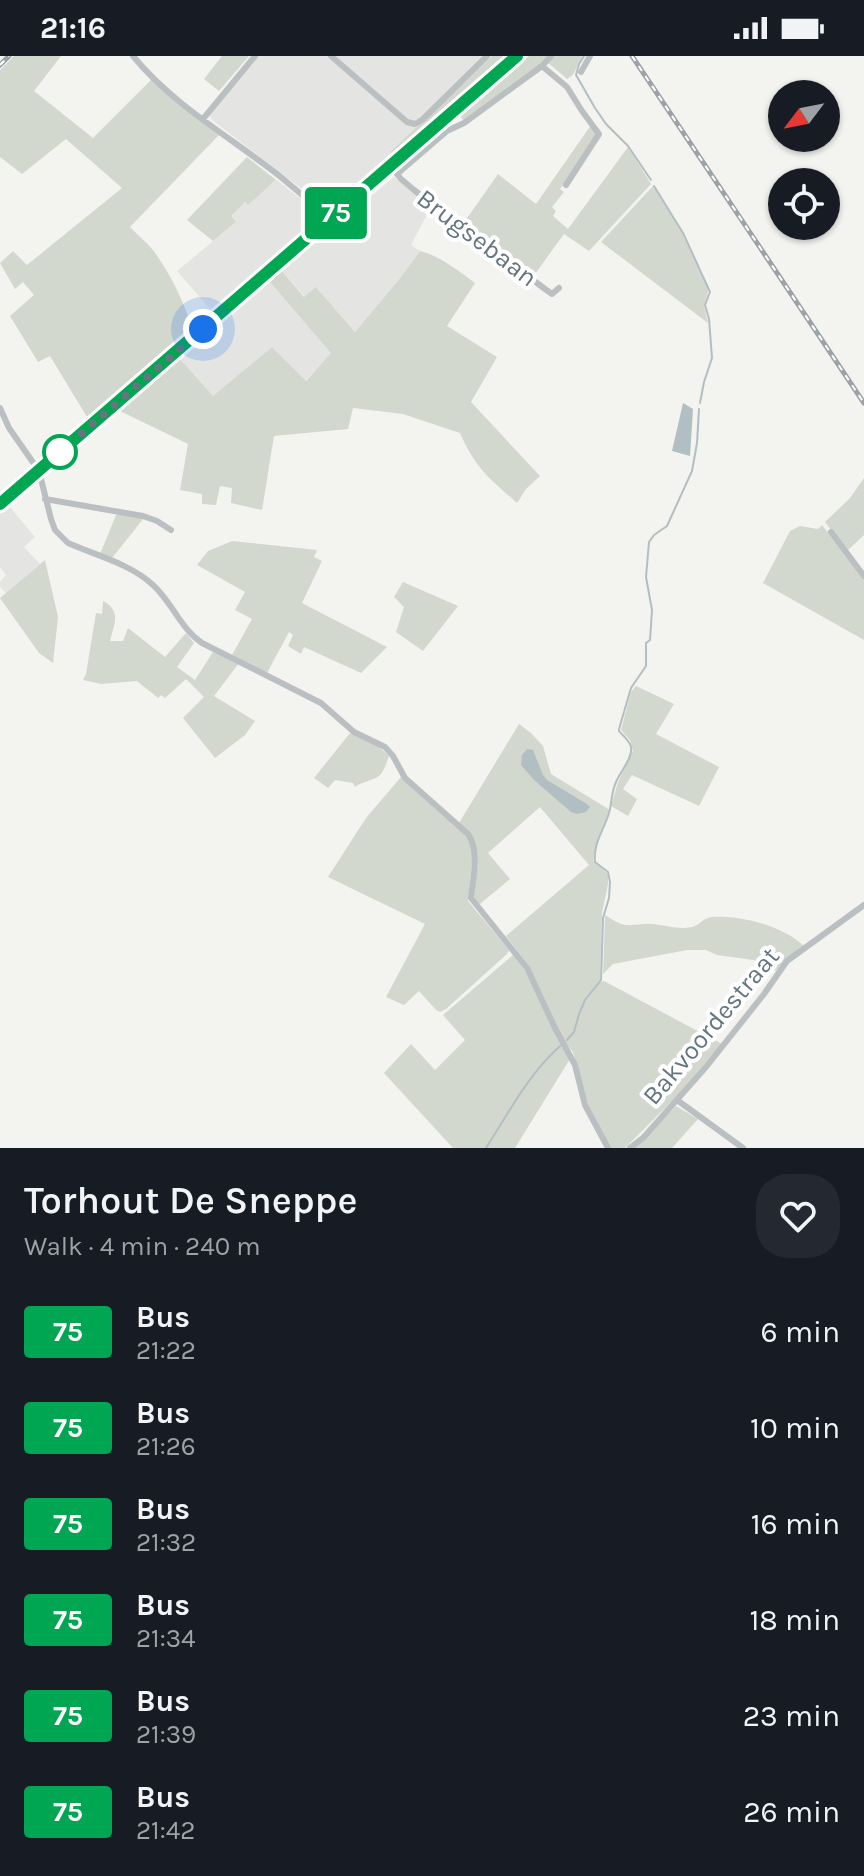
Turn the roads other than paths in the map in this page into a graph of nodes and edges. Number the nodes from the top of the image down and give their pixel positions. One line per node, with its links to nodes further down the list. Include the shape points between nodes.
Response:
1 (133, 56): 10 (street, via 168,93)
2 (255, 56): 10 (street)
3 (331, 56): 4 (street, via 415,124)
4 (487, 56)
5 (517, 56): 11 (main road, Brugsebaan)
6 (551, 56): 8 (street, Brugsebaan)
7 (590, 56): 9 (street)
8 (542, 66): 11 (street, Brugsebaan); 12 (street, via 567,87 599,134)
9 (581, 72)
10 (203, 119): 13 (street, via 286,182)
11 (394, 170): 13 (main road, Brugsebaan); 14 (street, Brugsebaan, via 545,289 552,294)
12 (566, 185)
13 (327, 221): 16 (main road, Brugsebaan)
14 (559, 288)
15 (0, 408): 16 (street)
16 (39, 471): 17 (street); 18 (main road, Brugsebaan)
17 (45, 499): 19 (street, via 143,516); 24 (street, via 55,530 68,543 131,569 165,597 192,636 321,703 354,732 385,747 405,778 468,834 475,853 471,898 527,968)
18 (0, 504)
19 (171, 530)
20 (831, 532): 21 (street)
21 (864, 576)
22 (864, 905): 23 (street, Bakvoordestraat, via 787,961)
23 (677, 1100): 25 (street, Bakvoordestraat); 26 (street)
24 (608, 1148)
25 (630, 1148)
26 (743, 1148)

